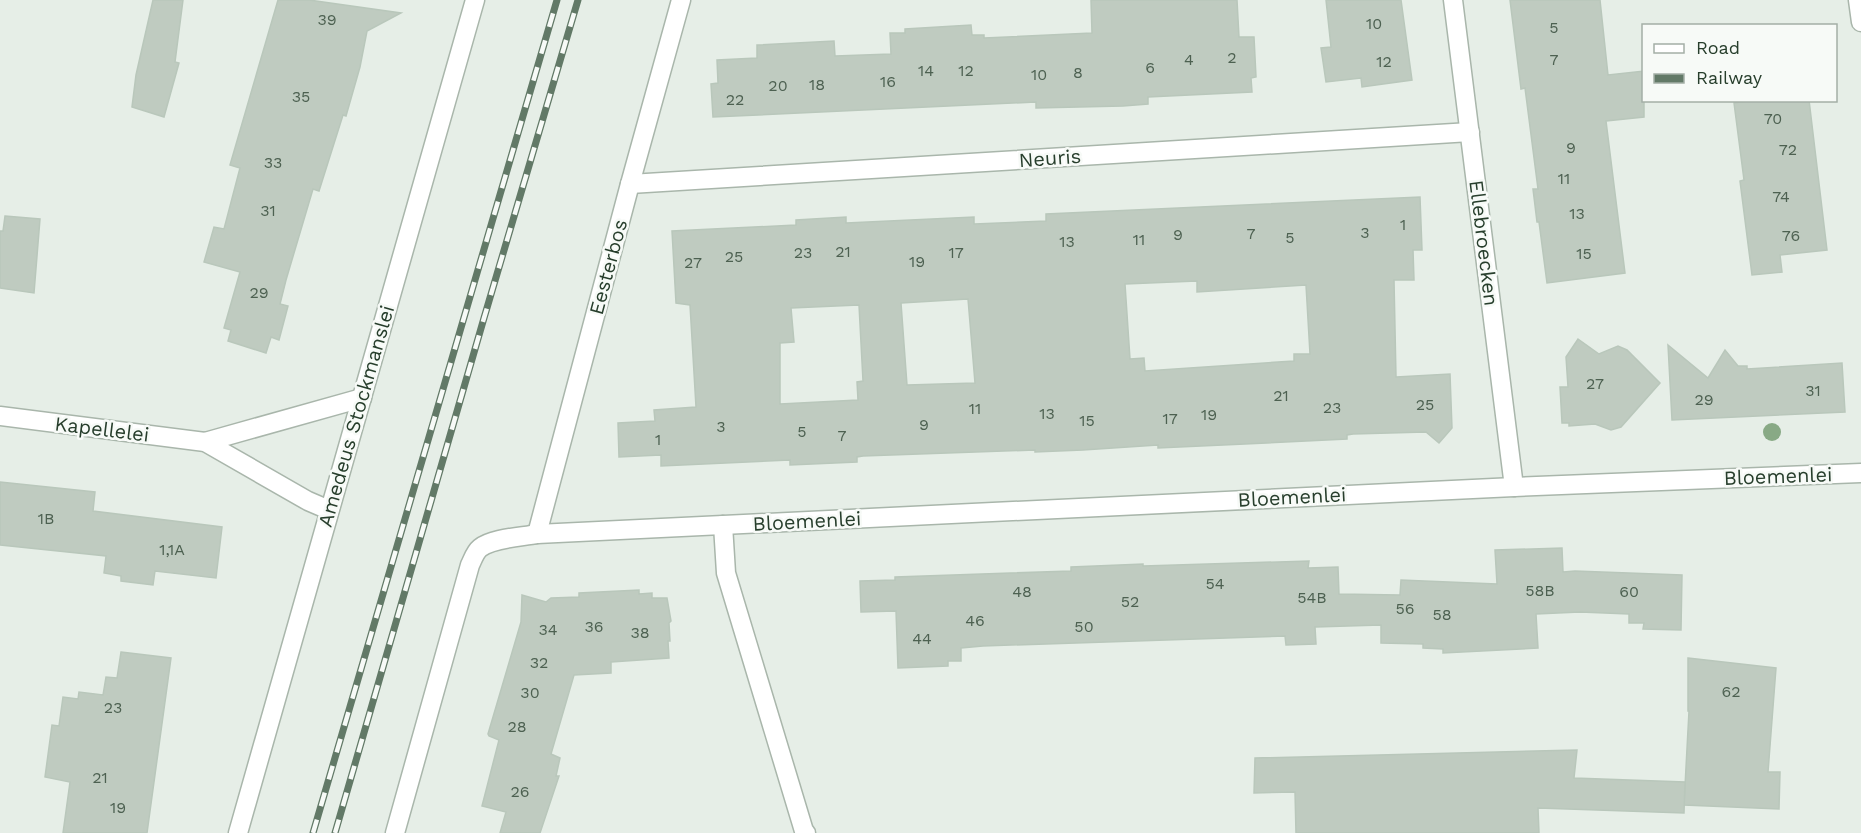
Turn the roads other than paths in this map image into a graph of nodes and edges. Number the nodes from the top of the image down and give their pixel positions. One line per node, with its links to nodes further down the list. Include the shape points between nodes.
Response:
1 (475, 0): 8 (street, Amedeus Stockmanslei)
2 (681, 0): 7 (street, Eesterbos)
3 (1453, 0): 6 (street, Ellebroecken)
4 (1858, 0): 5 (street)
5 (1861, 22)
6 (1470, 132): 7 (street, Neuris); 12 (street, Ellebroecken)
7 (630, 184): 15 (street, Eesterbos)
8 (362, 398): 10 (street, Kapellelei); 13 (street, Amedeus Stockmanslei)
9 (0, 416): 10 (street, Kapellelei)
10 (205, 442): 13 (street, Kapellelei)
11 (1861, 473): 12 (street, Bloemenlei)
12 (1514, 487): 14 (street, Bloemenlei)
13 (329, 510): 16 (street, Amedeus Stockmanslei)
14 (723, 525): 15 (street, Bloemenlei); 18 (street, via 726,573)
15 (537, 534): 17 (street, Bloemenlei, via 492,542 475,554)
16 (238, 833)
17 (395, 833)
18 (806, 833)

